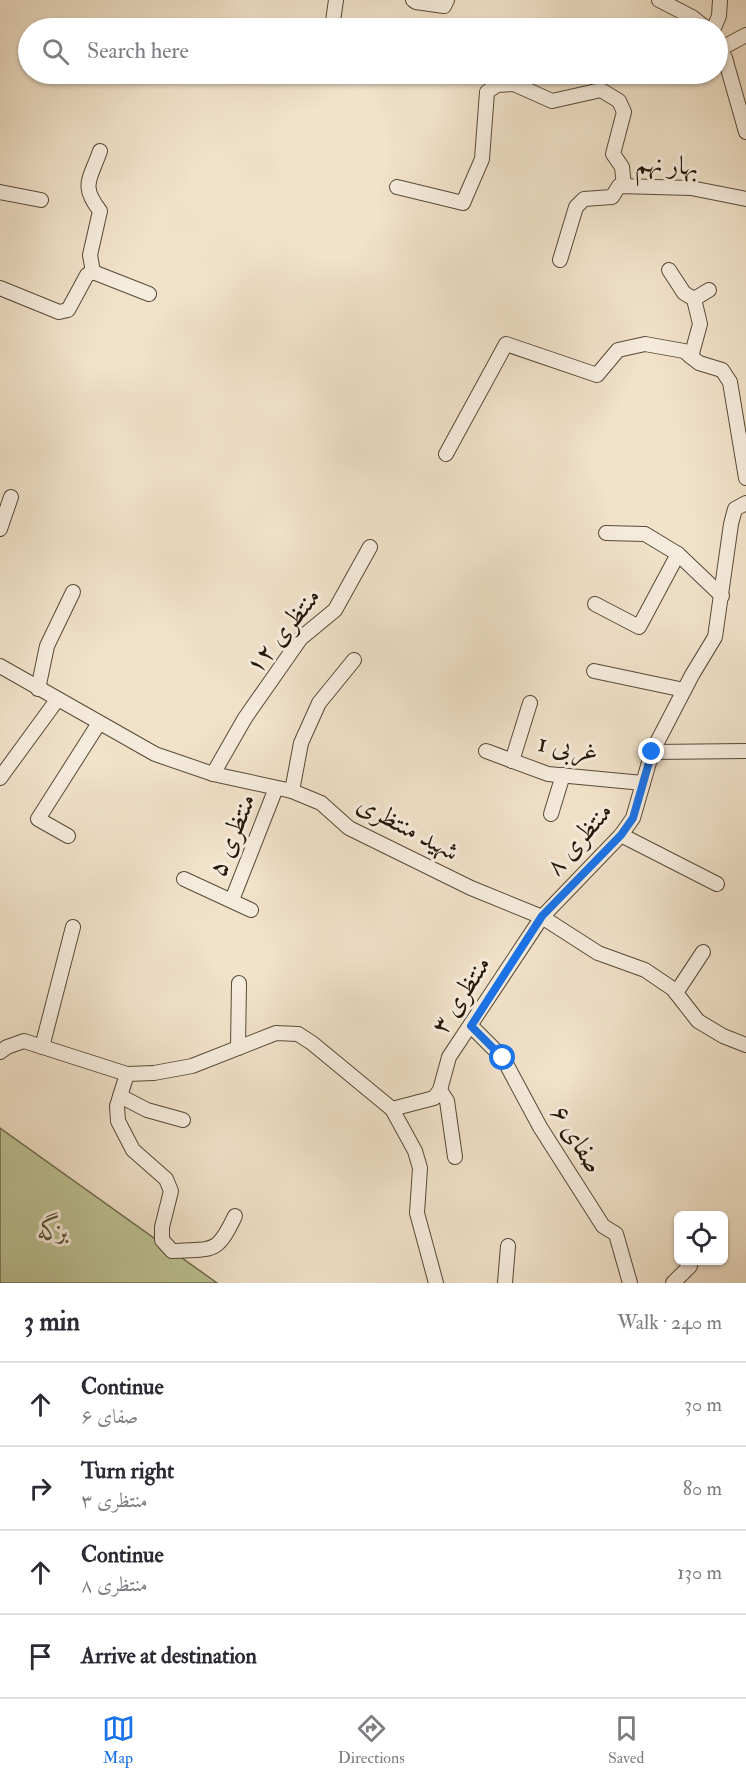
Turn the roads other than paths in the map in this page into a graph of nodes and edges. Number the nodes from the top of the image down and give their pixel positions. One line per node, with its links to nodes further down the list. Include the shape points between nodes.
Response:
1 (336, 0): 6 (street)
2 (413, 0): 3 (street, via 444,6)
3 (447, 0)
4 (659, 0): 7 (street)
5 (720, 0): 8 (street)
6 (333, 18)
7 (693, 18)
8 (718, 18)
9 (746, 35): 10 (street)
10 (728, 42)
11 (728, 71): 12 (street)
12 (746, 132)
13 (100, 151): 21 (street, via 87,188 100,211 90,255)
14 (624, 186): 15 (street, via 622,166 613,154 624,112 619,101 601,90 552,101 514,84 497,85 487,92 482,159 463,203); 18 (street, بهار نهم, via 692,188); 19 (street, بهار نهم, via 619,186 612,197 584,199 576,207)
15 (397, 187)
16 (0, 192): 17 (street)
17 (41, 200)
18 (746, 200)
19 (560, 260)
20 (669, 270): 25 (street, via 684,293)
21 (93, 272): 22 (street, via 87,275 68,310 59,312); 24 (street)
22 (0, 288)
23 (709, 290): 25 (street)
24 (149, 294)
25 (694, 298): 26 (street, via 700,324)
26 (691, 357): 27 (street, via 684,351 645,344 618,350 597,375 506,344); 28 (street, via 722,370 729,382)
27 (446, 454)
28 (746, 478)
29 (11, 496): 31 (street)
30 (746, 504): 36 (street, منتظری ۸, via 735,509 731,524)
31 (0, 529)
32 (606, 533): 34 (street, via 645,534)
33 (370, 548): 50 (street, منتظری ۱۲, via 335,610 301,638 245,718)
34 (678, 554): 36 (street); 37 (street, via 639,627)
35 (73, 592): 41 (street, via 46,646)
36 (722, 596): 42 (street, منتظری ۸, via 715,637)
37 (596, 604)
38 (354, 660): 55 (street, via 319,703 301,743)
39 (0, 666): 41 (street, شهید منتظری)
40 (594, 671): 42 (street)
41 (38, 688): 43 (street, شهید منتظری)
42 (684, 690): 48 (street, منتظری ۸)
43 (57, 700): 45 (street, شهید منتظری); 52 (street)
44 (530, 703): 49 (street)
45 (99, 723): 50 (street, شهید منتظری, via 155,754); 58 (street, via 38,819)
46 (486, 751): 49 (street, غربی 1)
47 (746, 751): 48 (street)
48 (652, 752): 53 (street, منتظری ۸)
49 (512, 761): 51 (street, غربی 1, via 548,774)
50 (213, 774): 54 (street, شهید منتظری)
51 (563, 775): 53 (street, غربی 1); 56 (street)
52 (0, 778)
53 (643, 783): 57 (street, منتظری ۸, via 633,818)
54 (276, 788): 55 (street, شهید منتظری); 61 (street, منتظری ۵)
55 (292, 791): 63 (street, شهید منتظری, via 321,803 349,828 471,888)
56 (551, 814)
57 (621, 835): 60 (street); 63 (street, منتظری ۸)
58 (68, 836)
59 (184, 879): 61 (street)
60 (717, 884)
61 (232, 900): 62 (street)
62 (251, 910)
63 (542, 916): 67 (street, شهید منتظری, via 598,953 645,970); 68 (street, منتظری ۳)
64 (73, 927): 70 (street)
65 (703, 952): 67 (street)
66 (239, 983): 71 (street)
67 (676, 993): 69 (street, شهید منتظری, via 698,1021)
68 (471, 1026): 74 (street, منتظری ۳, via 449,1057); 84 (street, صفای ۶, via 503,1058 540,1127 603,1226 616,1234)
69 (746, 1045)
70 (42, 1047): 72 (street, via 24,1041); 73 (street)
71 (238, 1048): 73 (street, via 192,1066); 76 (street, via 276,1033 298,1034)
72 (0, 1052)
73 (127, 1074): 75 (street)
74 (440, 1090): 76 (street, via 434,1098); 78 (street, via 447,1101)
75 (120, 1096): 77 (street, via 147,1110); 79 (street, via 118,1121 133,1150 166,1179 171,1191 162,1227 166,1246 172,1251 213,1248 223,1240)
76 (392, 1109): 82 (street, via 420,1168 417,1212)
77 (183, 1120)
78 (455, 1157)
79 (235, 1216)
80 (508, 1246): 83 (street)
81 (690, 1266): 85 (street)
82 (436, 1283)
83 (505, 1283)
84 (630, 1283)
85 (673, 1283)

